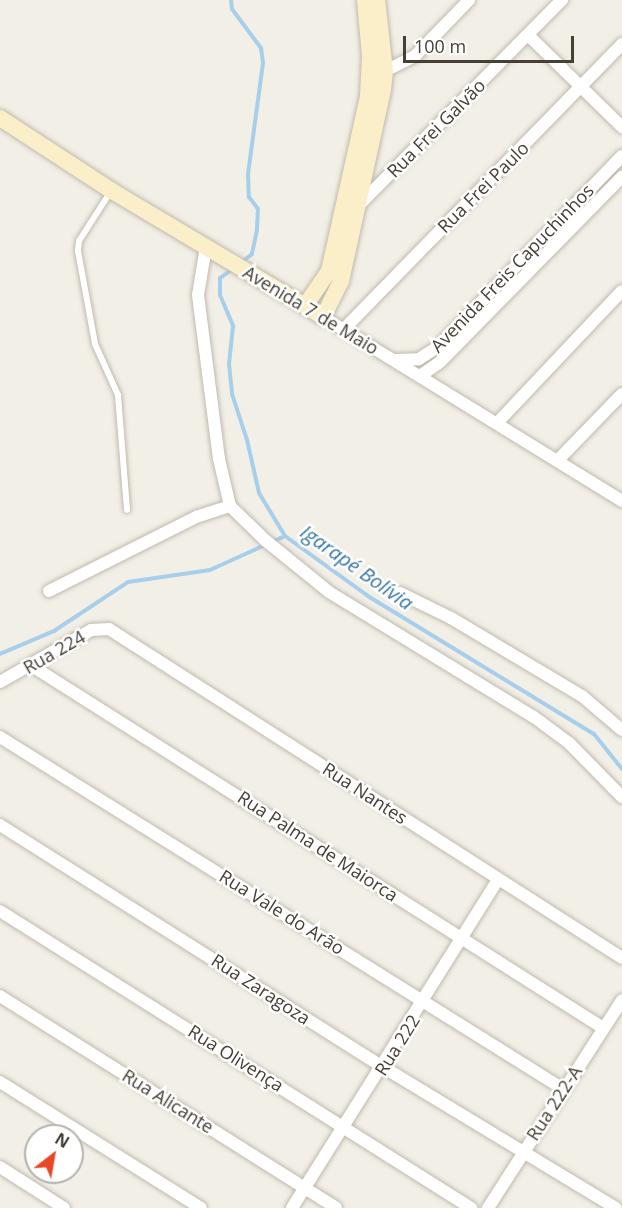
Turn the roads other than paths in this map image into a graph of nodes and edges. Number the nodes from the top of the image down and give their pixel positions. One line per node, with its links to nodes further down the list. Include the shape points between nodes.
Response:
1 (364, 0): 7 (street)
2 (377, 0): 7 (street)
3 (469, 0): 7 (street, via 415,56)
4 (562, 0): 5 (street, Rua Frei Galvão)
5 (528, 35): 8 (street); 14 (street, Rua Frei Galvão)
6 (622, 44): 8 (street, Rua Frei Paulo)
7 (378, 75): 14 (street); 17 (street, via 329,271)
8 (580, 86): 10 (street); 19 (street, Rua Frei Paulo)
9 (0, 118): 13 (street, Avenida 7 de Maio)
10 (622, 127)
11 (622, 156): 20 (street, Avenida Freis Capuchinhos, via 439,346 419,359)
12 (622, 177): 21 (street, Avenida Freis Capuchinhos, via 447,354)
13 (112, 191): 15 (street, Avenida 7 de Maio); 27 (lane, via 79,241 78,251 95,344 118,396)
14 (359, 205): 18 (street, via 341,281)
15 (214, 251): 17 (street, Avenida 7 de Maio); 26 (street, via 198,295 219,459)
16 (622, 291): 23 (street)
17 (305, 306): 18 (street, Avenida 7 de Maio)
18 (323, 317): 19 (street, Avenida 7 de Maio)
19 (343, 330): 20 (street, Avenida 7 de Maio)
20 (392, 359): 21 (street, Avenida 7 de Maio)
21 (420, 376): 23 (street, Avenida 7 de Maio)
22 (622, 394): 24 (street)
23 (498, 422): 24 (street, Avenida 7 de Maio)
24 (558, 460): 25 (street, Avenida 7 de Maio)
25 (622, 500)
26 (230, 506): 28 (street, via 196,517); 35 (street, via 329,592 561,736)
27 (127, 510)
28 (49, 591)
29 (399, 593): 33 (street, via 451,618 582,696)
30 (109, 629): 31 (street, Rua 224, via 92,630); 37 (street, Rua Nantes)
31 (32, 666): 32 (street, Rua 224); 39 (street, Rua Palma de Maiorca)
32 (0, 682)
33 (622, 730)
34 (0, 737): 42 (street, Rua Vale do Arão)
35 (622, 797)
36 (0, 825): 45 (street, Rua Zaragoza)
37 (498, 879): 39 (street, Rua 222); 40 (street, Rua Nantes)
38 (0, 911): 48 (street, Rua Olivença)
39 (462, 938): 42 (street, Rua 222); 44 (street, Rua Palma de Maiorca)
40 (622, 958)
41 (0, 996): 51 (street, Rua Alicante)
42 (424, 1000): 45 (street, Rua 222); 47 (street, Rua Vale do Arão)
43 (622, 1000): 44 (street, Rua 222-A)
44 (603, 1028): 47 (street, Rua 222-A)
45 (383, 1067): 48 (street, Rua 222); 49 (street, Rua Zaragoza)
46 (0, 1082): 55 (street)
47 (563, 1089): 49 (street, Rua 222-A)
48 (345, 1127): 51 (street, Rua 222); 58 (street, Rua Olivença)
49 (523, 1150): 59 (street, Rua 222-A); 60 (street, Rua Zaragoza)
50 (0, 1167): 52 (street)
51 (305, 1189): 56 (street, Rua 222); 57 (street, Rua Alicante)
52 (39, 1192): 53 (street); 54 (street)
53 (44, 1208)
54 (64, 1208)
55 (201, 1208)
56 (292, 1208)
57 (336, 1208)
58 (471, 1208)
59 (488, 1208)
60 (616, 1208)

